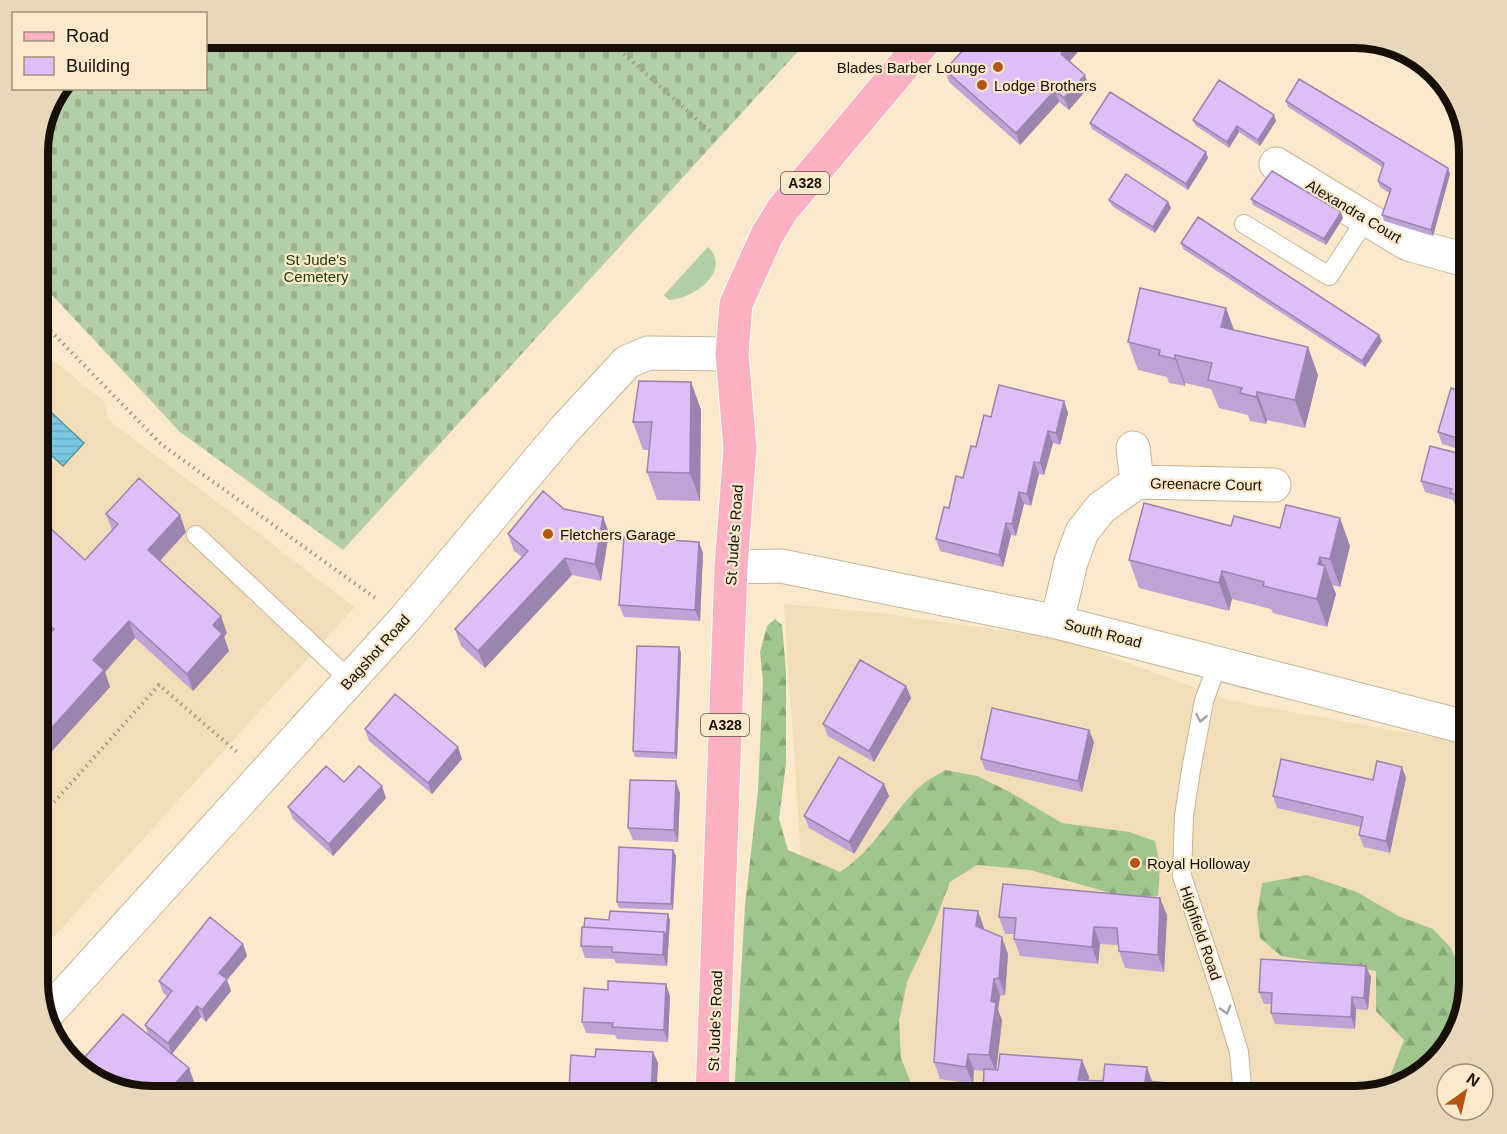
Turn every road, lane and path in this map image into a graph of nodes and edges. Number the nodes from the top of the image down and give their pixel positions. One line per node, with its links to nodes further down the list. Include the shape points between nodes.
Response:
1 (617, 48): 3 (path)
2 (919, 48): 9 (main road, St Jude's Road / A328, via 783,209 767,235 736,303)
3 (712, 133)
4 (1276, 164): 5 (street, Alexandra Court)
5 (1366, 219): 6 (lane, via 1329,276); 7 (street, Alexandra Court, via 1408,244)
6 (1244, 224)
7 (1459, 258)
8 (48, 328): 15 (path, via 162,445)
9 (732, 354): 14 (main road, St Jude's Road / A328, via 740,448); 15 (street, Bagshot Road, via 648,353 627,363 565,429)
10 (1133, 448): 11 (street, Greenacre Court)
11 (1137, 482): 12 (street, Greenacre Court); 16 (street, Greenacre Court, via 1101,508 1082,532)
12 (1274, 485)
13 (196, 535): 18 (lane)
14 (731, 567): 16 (street, South Road, via 781,566); 23 (main road, St Jude's Road / A328)
15 (405, 619): 18 (street, Bagshot Road)
16 (1057, 622): 17 (street, South Road)
17 (1218, 662): 19 (street, South Road); 24 (lane, Highfield Road, one-way to 24, via 1204,701 1191,770 1184,816 1182,876 1239,1052)
18 (350, 680): 20 (street, Bagshot Road)
19 (1459, 725)
20 (264, 776): 21 (path, via 159,685); 22 (street, Bagshot Road)
21 (48, 809)
22 (52, 1008)
23 (712, 1086)
24 (1242, 1086)

